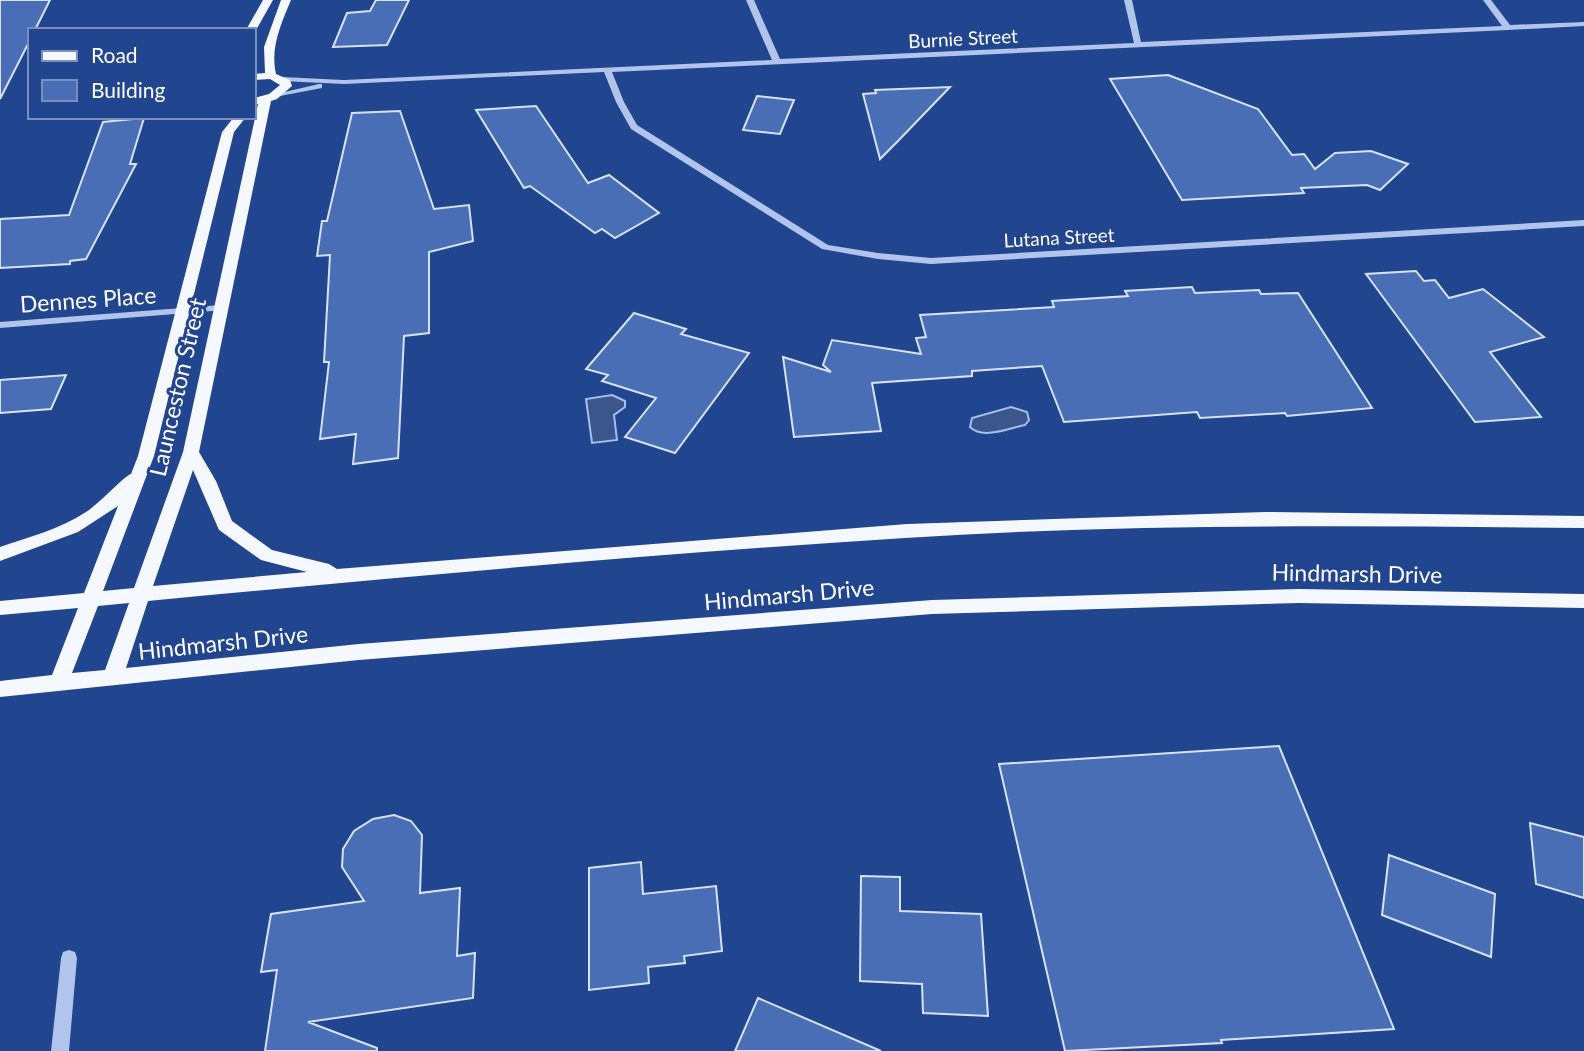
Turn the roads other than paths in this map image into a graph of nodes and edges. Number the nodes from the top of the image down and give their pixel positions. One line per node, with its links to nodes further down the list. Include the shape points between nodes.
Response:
1 (268, 0): 7 (main road)
2 (286, 0): 13 (main road, via 266,61)
3 (750, 0): 10 (street)
4 (1128, 0): 9 (street)
5 (1487, 0): 8 (street)
6 (1584, 24): 8 (street, Burnie Street)
7 (252, 28)
8 (1508, 28): 9 (street, Burnie Street)
9 (1138, 45): 10 (street, Burnie Street)
10 (777, 62): 11 (street, Burnie Street)
11 (607, 70): 14 (street, Burnie Street); 18 (street, Lutana Street, via 634,127 825,247 878,256 931,261)
12 (256, 77): 13 (main road)
13 (276, 77): 14 (street, Burnie Street); 15 (main road, via 286,86)
14 (344, 82): 15 (street, Burnie Street)
15 (280, 94): 16 (main road)
16 (260, 100): 19 (main road, Launceston Street)
17 (238, 119): 20 (main road, Launceston Street, via 228,132)
18 (1584, 223)
19 (221, 308): 20 (street, Dennes Place); 22 (main road, Launceston Street)
20 (183, 311): 21 (street, Dennes Place); 23 (main road, Launceston Street)
21 (0, 325)
22 (191, 452): 26 (main road, via 225,525 267,555); 27 (main road, Launceston Street)
23 (146, 456): 25 (main road, via 125,490 93,518 50,539); 28 (main road, Launceston Street)
24 (1584, 522): 26 (main road, via 1265,517 907,531)
25 (0, 554)
26 (351, 575): 27 (main road)
27 (141, 595): 28 (main road); 31 (main road, Launceston Street)
28 (91, 600): 30 (main road); 32 (main road, Launceston Street)
29 (1584, 601): 31 (main road, Hindmarsh Drive, via 1299,596 933,607 359,652)
30 (0, 608)
31 (112, 679): 32 (main road, Hindmarsh Drive)
32 (59, 683): 33 (main road, Hindmarsh Drive)
33 (0, 689)
34 (69, 958): 35 (street)
35 (60, 1051)

